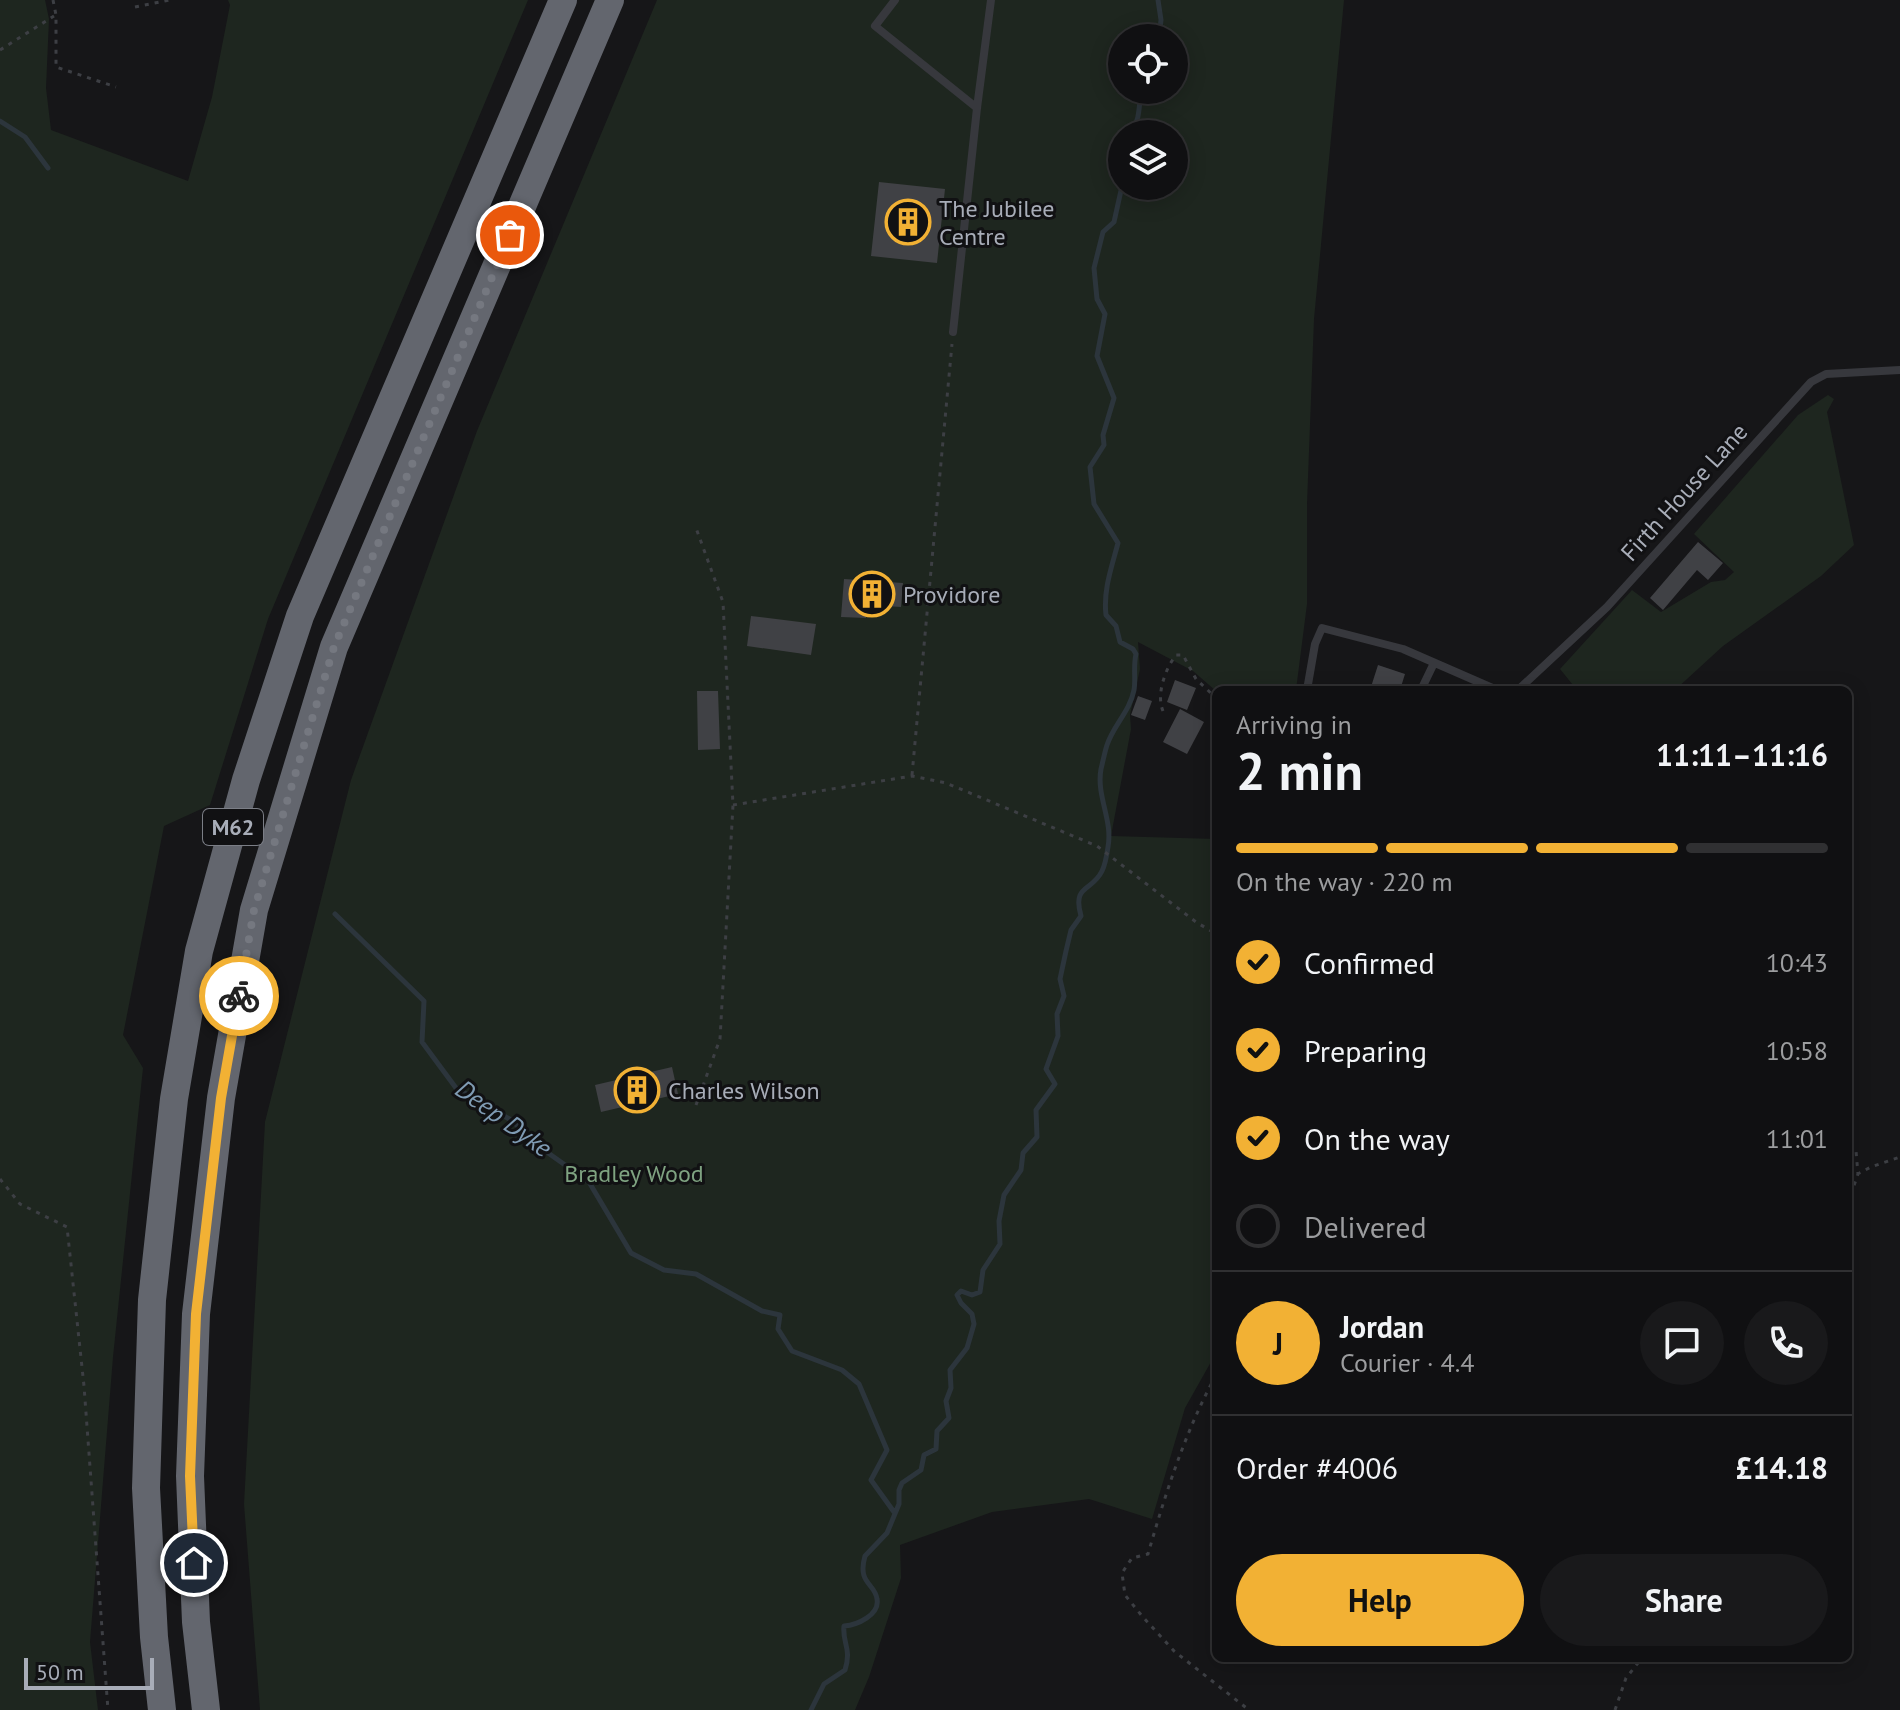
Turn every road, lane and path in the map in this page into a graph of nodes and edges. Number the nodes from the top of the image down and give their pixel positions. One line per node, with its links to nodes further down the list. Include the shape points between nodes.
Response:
1 (53, 0): 8 (path)
2 (170, 0): 7 (path)
3 (563, 0): 35 (highway, M62, via 300,616 246,780 199,951 174,1099 152,1300 146,1488)
4 (610, 0): 36 (highway, M62, via 334,647 254,910 221,1098 196,1314 190,1476)
5 (895, 0): 11 (lane, via 875,26)
6 (991, 0): 11 (lane)
7 (135, 7)
8 (56, 15): 9 (path); 10 (path, via 56,67)
9 (0, 50)
10 (116, 87)
11 (977, 108): 12 (lane)
12 (953, 332): 22 (path)
13 (1900, 370): 19 (lane, Firth House Lane, via 1826,374 1811,382 1607,607)
14 (696, 528): 23 (path, via 723,602)
15 (1434, 663): 16 (lane, via 1403,649 1322,628); 17 (lane); 18 (lane)
16 (1308, 686)
17 (1423, 686)
18 (1488, 686)
19 (1522, 686)
20 (1212, 694): 21 (path, via 1183,655 1176,655 1159,703)
21 (1163, 711)
22 (912, 776): 23 (path); 24 (path, via 946,783 1097,846)
23 (733, 805): 25 (path, via 720,1039)
24 (1212, 932)
25 (696, 1105)
26 (1852, 1153): 28 (path, via 1856,1151)
27 (1900, 1157): 28 (path)
28 (1858, 1174): 29 (path); 31 (path)
29 (1852, 1177)
30 (0, 1179): 34 (path, via 20,1204 67,1227)
31 (1852, 1191)
32 (1212, 1382): 37 (path, via 1170,1478 1148,1554 1132,1558 1122,1573 1125,1595 1174,1651)
33 (1639, 1662): 38 (path, via 1626,1678)
34 (108, 1710)
35 (162, 1710)
36 (206, 1710)
37 (1249, 1710)
38 (1615, 1710)

